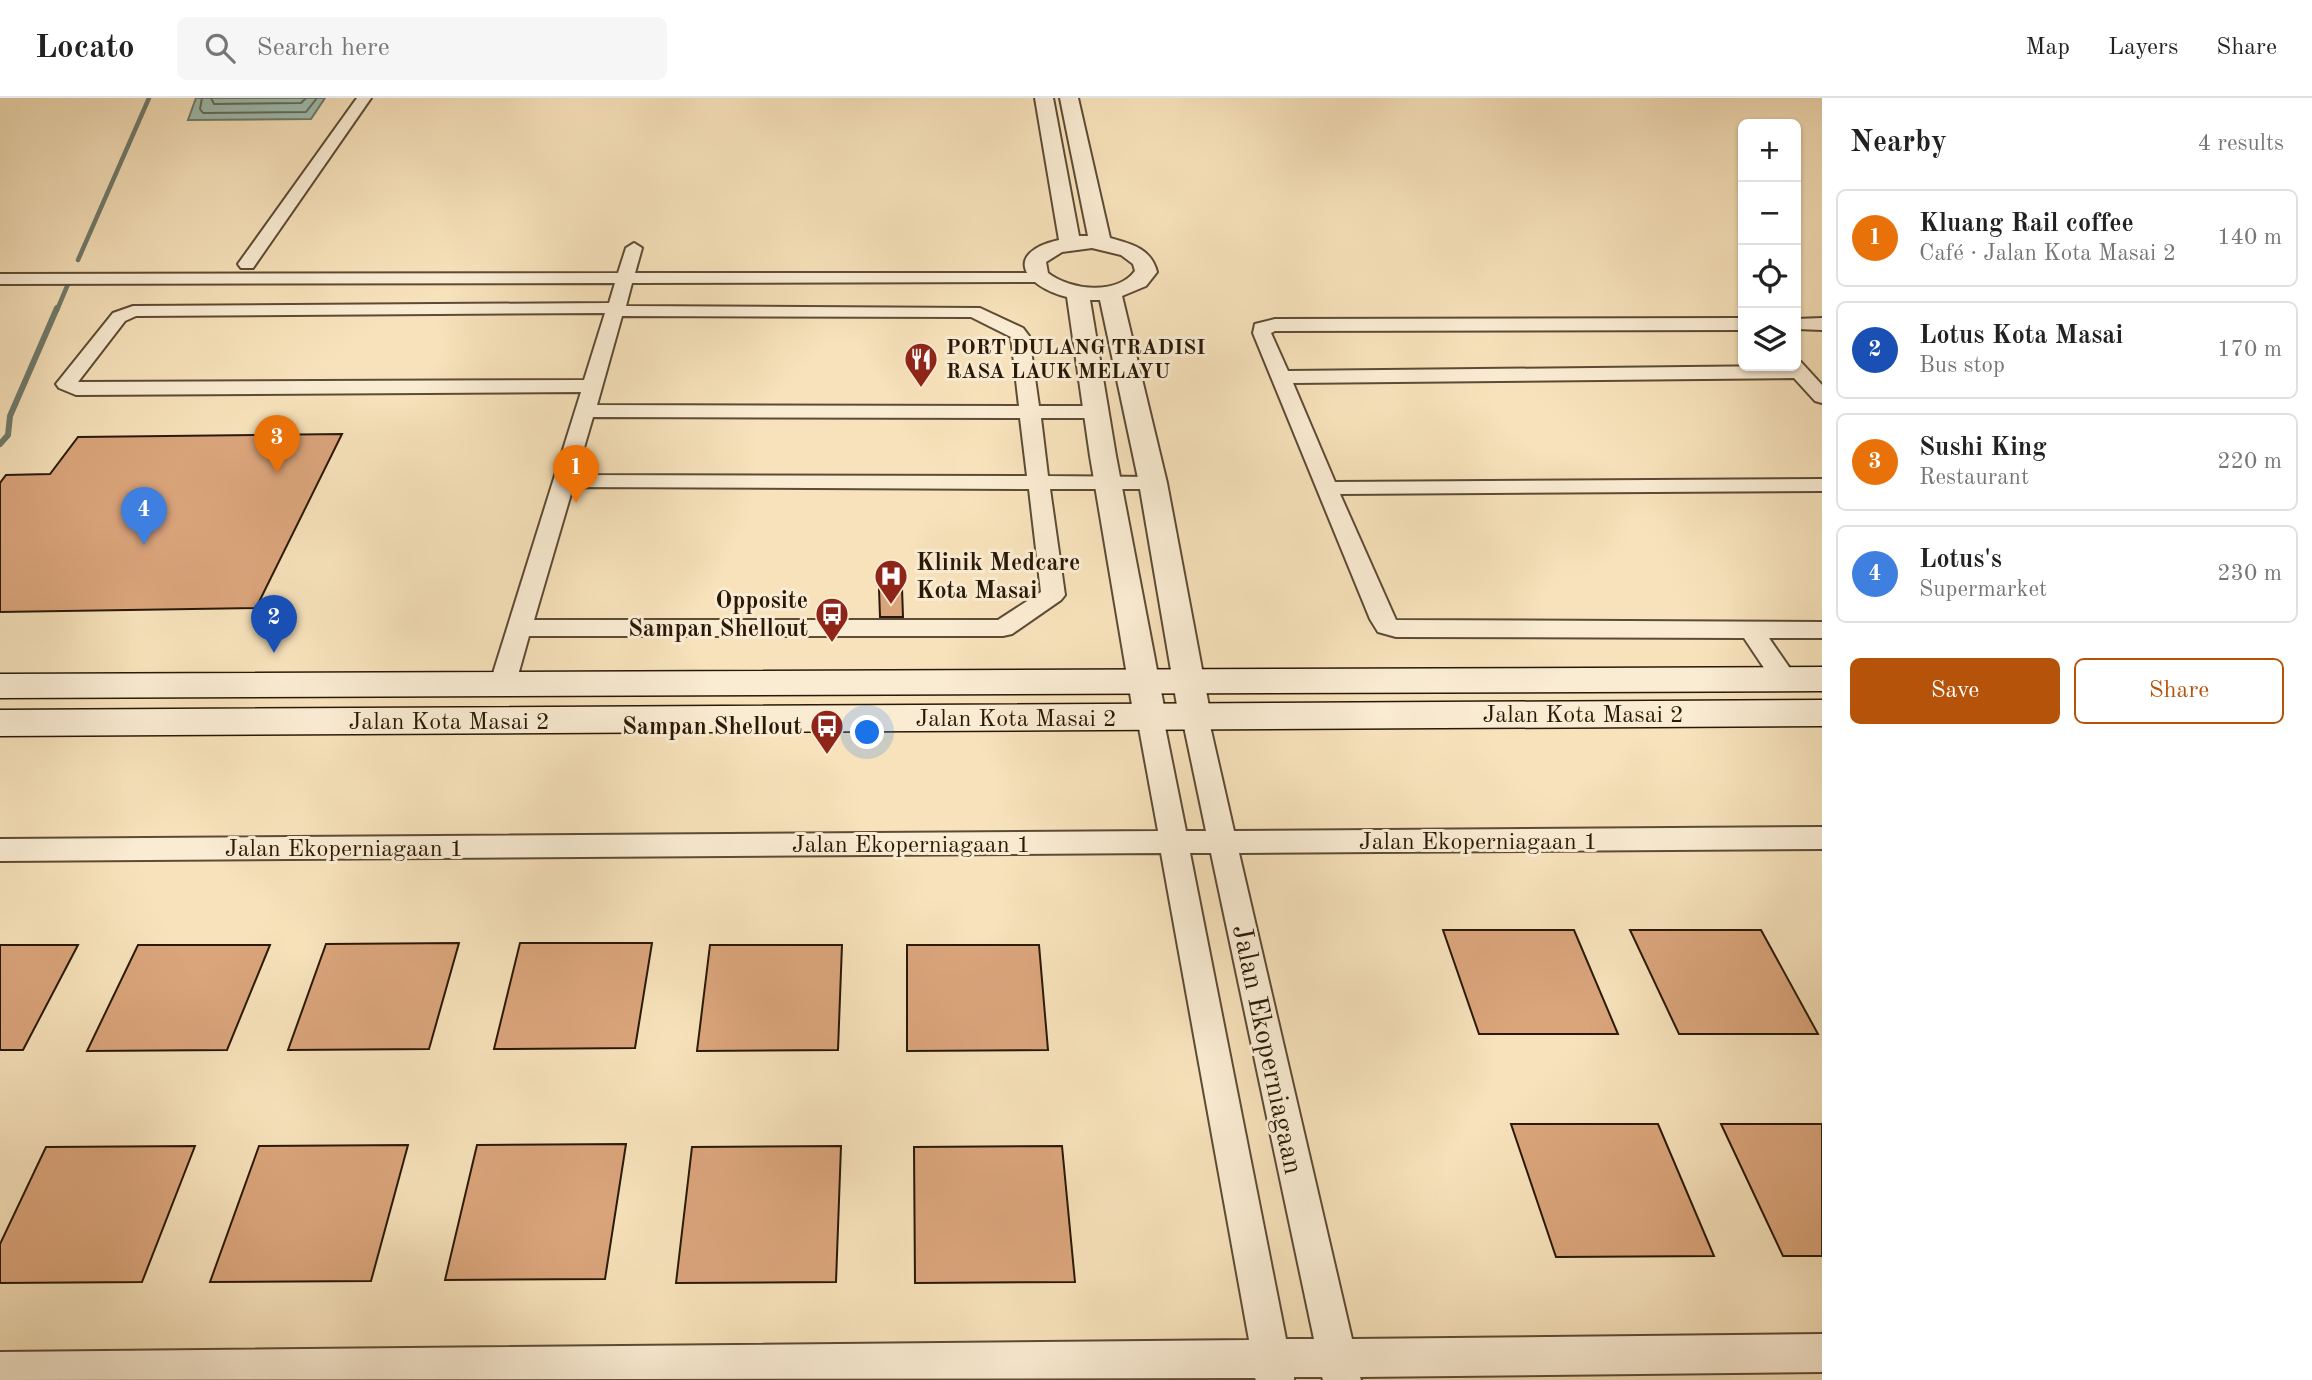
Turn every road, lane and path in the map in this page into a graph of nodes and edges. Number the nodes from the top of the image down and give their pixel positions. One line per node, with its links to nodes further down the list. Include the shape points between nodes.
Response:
1 (364, 98): 7 (street)
2 (1044, 98): 5 (street)
3 (1069, 98): 4 (street)
4 (1100, 242): 5 (street); 12 (street, via 1131,251 1146,267 1139,284)
5 (1070, 243): 9 (street, via 1040,254)
6 (629, 263): 7 (street); 9 (street); 10 (street); 13 (street)
7 (247, 264): 8 (street)
8 (0, 265)
9 (1037, 270): 11 (street, via 1056,287)
10 (0, 279)
11 (1078, 293): 12 (street); 24 (street)
12 (1110, 293): 28 (street)
13 (615, 310): 20 (street); 20 (street, via 132,311 119,317 66,384 76,389); 23 (street, via 978,313 1019,335)
14 (1738, 324): 19 (street, via 1267,326 1262,333)
15 (1801, 324): 16 (street)
16 (1822, 324)
17 (1738, 370): 19 (street)
18 (1799, 371): 21 (street)
19 (1281, 377): 30 (street)
20 (593, 387): 22 (street)
21 (1822, 397)
22 (586, 411): 23 (street); 25 (street)
23 (1028, 412): 24 (street); 26 (street)
24 (1096, 412): 27 (street)
25 (566, 481): 26 (street); 31 (street)
26 (1037, 483): 27 (street); 31 (street, via 1053,595 1003,628)
27 (1108, 483): 28 (street); 39 (street)
28 (1153, 483): 38 (street)
29 (1822, 485): 30 (street)
30 (1327, 488): 32 (street, via 1387,626)
31 (521, 628): 36 (street)
32 (1751, 630): 33 (street); 35 (street)
33 (1822, 630)
34 (1822, 679): 35 (main road, Jalan Kota Masai 2)
35 (1785, 680): 38 (main road, Jalan Kota Masai 2)
36 (502, 686): 37 (main road, Jalan Kota Masai 2); 39 (main road, Jalan Kota Masai 2)
37 (0, 687)
38 (1192, 700): 39 (main road, Jalan Kota Masai 2); 40 (main road, Jalan Kota Masai 2); 44 (street, Jalan Ekoperniagaan)
39 (1147, 701): 41 (main road, Jalan Kota Masai 2); 43 (street, Jalan Ekoperniagaan)
40 (1822, 713)
41 (0, 723)
42 (1822, 838): 44 (street, Jalan Ekoperniagaan 1)
43 (1174, 842): 44 (street, Jalan Ekoperniagaan 1); 45 (street, Jalan Ekoperniagaan 1); 47 (street, Jalan Ekoperniagaan)
44 (1224, 842): 48 (street, Jalan Ekoperniagaan)
45 (0, 850)
46 (1822, 1353): 48 (street)
47 (1273, 1369): 48 (street); 50 (street)
48 (1340, 1369)
49 (0, 1371): 50 (street)
50 (329, 1374)

